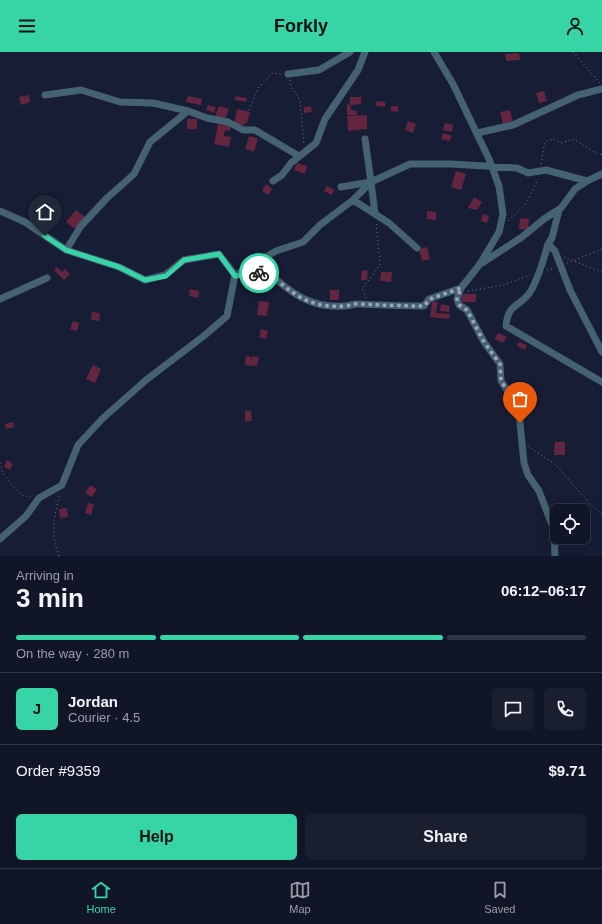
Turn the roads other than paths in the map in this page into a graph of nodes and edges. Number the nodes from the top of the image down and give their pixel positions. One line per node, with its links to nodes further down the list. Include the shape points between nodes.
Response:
1 (350, 52): 4 (street, via 319,70)
2 (365, 52): 10 (street, via 358,70 325,119 316,143)
3 (434, 52): 8 (street)
4 (288, 74)
5 (602, 89): 8 (street, via 578,94 513,125)
6 (45, 94): 7 (street, via 80,90 120,102 153,103)
7 (188, 111): 10 (street, via 228,122 243,130 255,130); 23 (street, via 150,142 134,174 81,226)
8 (477, 133): 11 (street)
9 (365, 139): 15 (street)
10 (302, 154): 13 (street)
11 (492, 167): 14 (street, via 517,168 528,173 546,170); 15 (street, via 410,164); 24 (street, via 500,186 503,214 499,232)
12 (602, 174): 14 (street)
13 (273, 181)
14 (587, 181): 18 (street, via 575,189)
15 (371, 182): 16 (street); 17 (street); 20 (street)
16 (341, 187)
17 (353, 200): 20 (street); 25 (street, via 320,225 303,242 276,251)
18 (559, 210): 21 (street); 24 (street)
19 (0, 211): 23 (street, via 25,222)
20 (375, 214): 22 (street, via 389,222)
21 (548, 244): 29 (street, via 555,251 570,290); 30 (street, via 532,291 512,308 507,315 506,326)
22 (417, 248)
23 (66, 250): 25 (street, via 119,267 145,280 166,276 184,260 219,254)
24 (480, 264): 27 (street)
25 (235, 276): 27 (street, via 268,271 287,290 314,304 345,306 424,306 430,299); 31 (street, via 227,316 146,380 102,419 78,446 62,485 40,498 26,516)
26 (47, 278): 28 (street)
27 (461, 288): 32 (street, via 457,299 459,305 467,310 484,342 500,364 501,381 514,400 519,413 524,463 528,475 539,491 554,530)
28 (0, 299)
29 (602, 352)
30 (602, 382)
31 (0, 539)
32 (555, 556)

